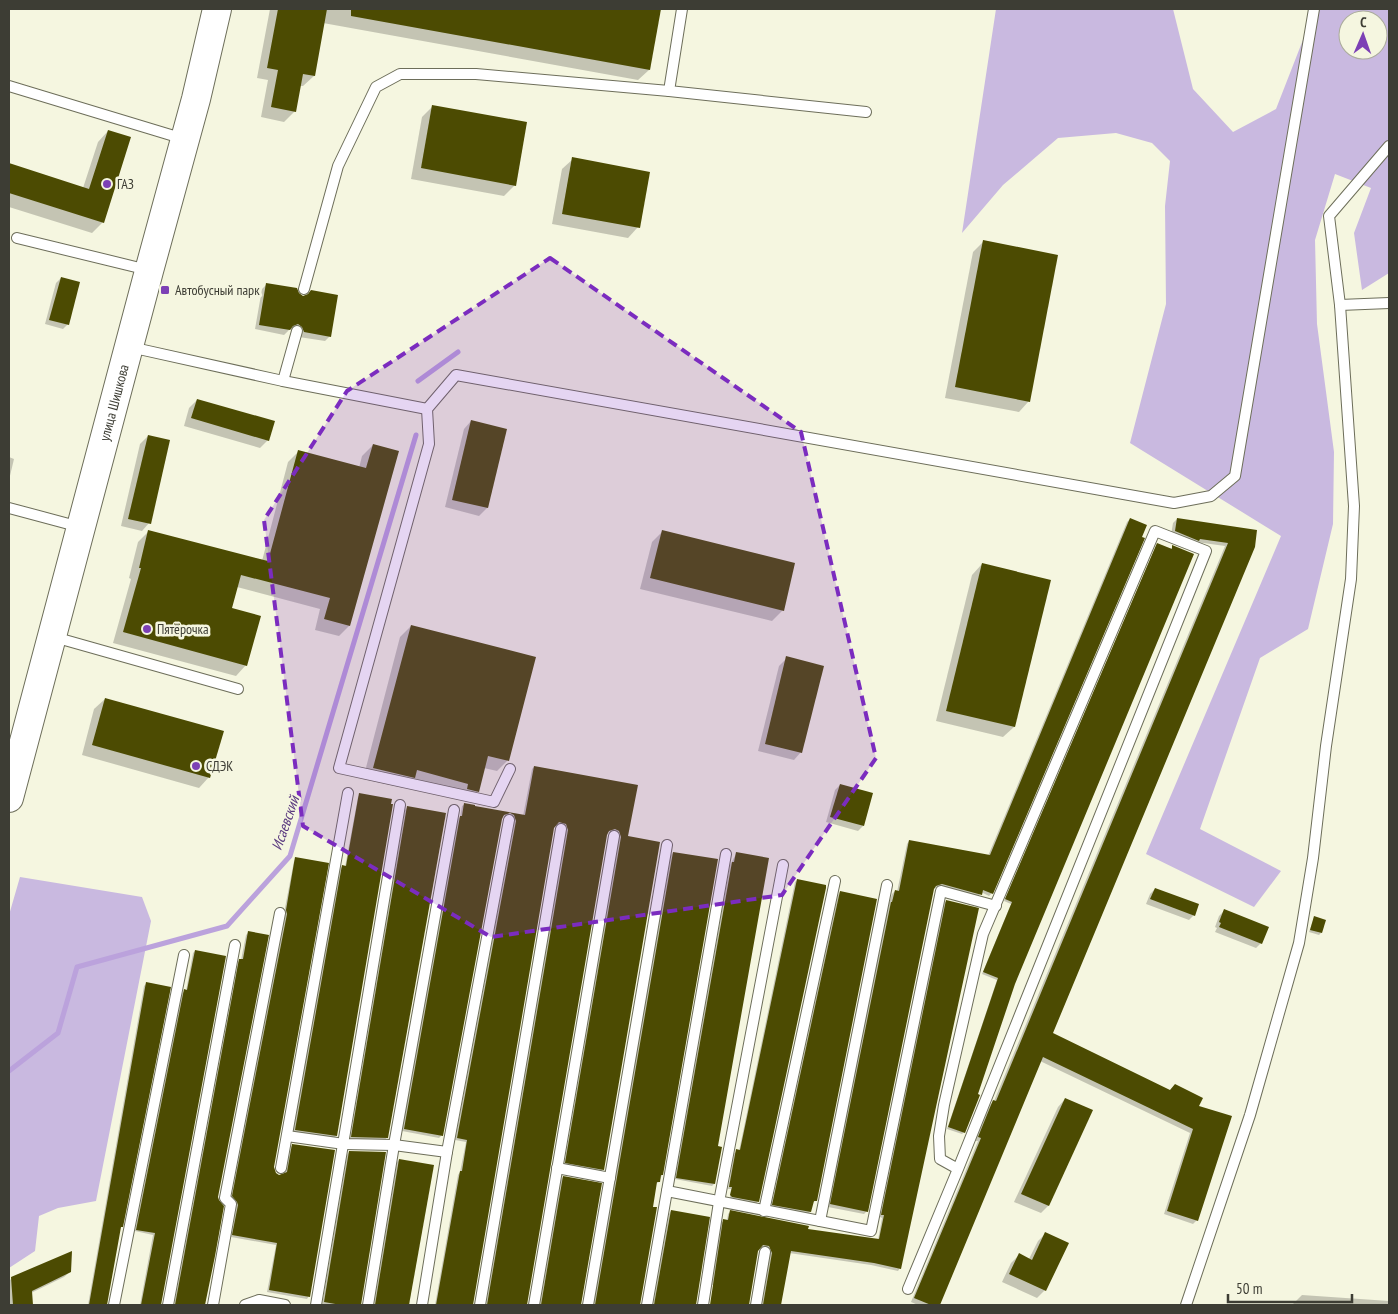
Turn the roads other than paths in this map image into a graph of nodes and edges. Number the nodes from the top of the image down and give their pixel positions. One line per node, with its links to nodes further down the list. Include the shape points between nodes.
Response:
1 (217, 9): 7 (main road, улица Шишкова)
2 (682, 9): 5 (lane)
3 (1314, 9): 17 (lane, via 1235,476 1211,496 1174,502 456,375)
4 (9, 86): 7 (lane)
5 (670, 91): 6 (lane); 11 (lane, via 476,74 400,74 376,86 338,166)
6 (866, 112)
7 (185, 139): 10 (main road, улица Шишкова)
8 (1389, 146): 13 (lane, via 1329,216)
9 (17, 238): 10 (lane)
10 (149, 271): 15 (main road, улица Шишкова)
11 (304, 289)
12 (1389, 303): 13 (lane)
13 (1340, 305): 68 (lane, via 1354,506 1351,580 1313,858 1299,943 1250,1115)
14 (297, 331): 16 (lane)
15 (129, 347): 16 (lane); 19 (main road, улица Шишкова)
16 (283, 381): 17 (lane)
17 (427, 408): 22 (lane, via 428,444 339,768 494,802)
18 (9, 508): 19 (lane)
19 (81, 527): 20 (main road, улица Шишкова)
20 (53, 637): 21 (lane); 24 (main road, улица Шишкова)
21 (238, 689)
22 (510, 769)
23 (348, 793): 39 (lane)
24 (9, 798)
25 (400, 805): 40 (lane)
26 (454, 810): 41 (lane)
27 (509, 820): 42 (lane)
28 (562, 829): 62 (lane)
29 (614, 836): 44 (lane)
30 (667, 845): 46 (lane)
31 (726, 854): 47 (lane)
32 (783, 866): 48 (lane)
33 (835, 881): 49 (lane)
34 (887, 885): 50 (lane)
35 (996, 906): 45 (lane, via 983,934 939,1136 940,1159); 45 (lane, via 1155,531 1206,552); 50 (lane, via 942,891 871,1231)
36 (280, 913): 56 (lane, via 225,1198 231,1204)
37 (235, 945): 55 (lane)
38 (184, 955): 54 (lane)
39 (287, 1136): 40 (lane); 43 (lane)
40 (344, 1144): 41 (lane); 59 (lane)
41 (394, 1145): 42 (lane); 60 (lane)
42 (447, 1152): 61 (lane)
43 (281, 1168)
44 (557, 1168): 46 (lane); 63 (lane)
45 (958, 1168): 52 (lane)
46 (610, 1178): 64 (lane)
47 (667, 1191): 48 (lane); 65 (lane)
48 (719, 1202): 49 (lane); 66 (lane)
49 (764, 1211): 50 (lane)
50 (820, 1221)
51 (765, 1252): 67 (lane)
52 (908, 1289)
53 (262, 1303): 57 (lane); 58 (lane)
54 (114, 1305)
55 (168, 1305)
56 (213, 1305)
57 (245, 1305)
58 (285, 1305)
59 (316, 1305)
60 (368, 1305)
61 (422, 1305)
62 (480, 1305)
63 (534, 1305)
64 (588, 1305)
65 (647, 1305)
66 (703, 1305)
67 (756, 1305)
68 (1186, 1305)

